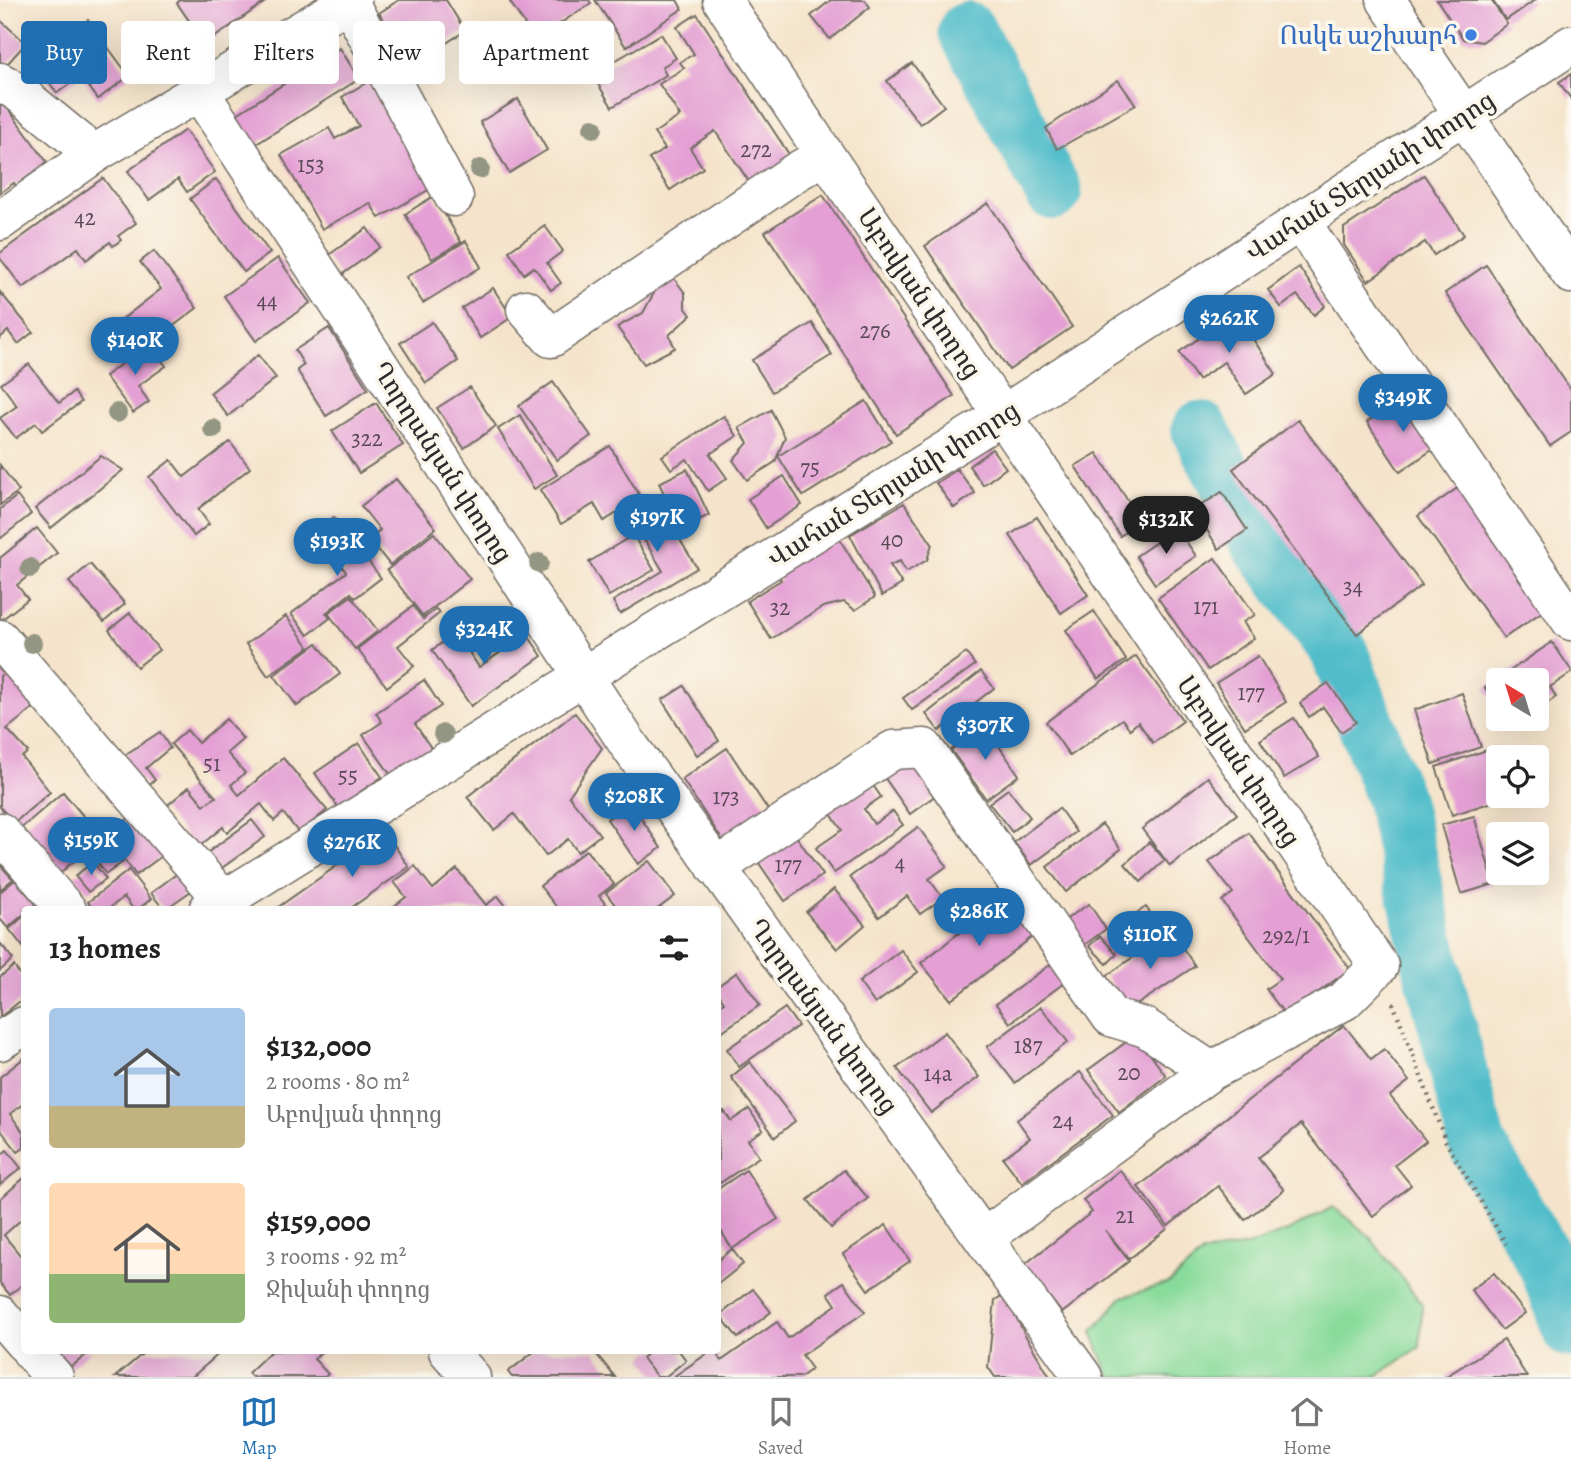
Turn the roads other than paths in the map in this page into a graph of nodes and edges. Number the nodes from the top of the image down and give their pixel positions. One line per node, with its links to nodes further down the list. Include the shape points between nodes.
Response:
1 (722, 0): 9 (street, Աբովյան փողոց)
2 (1386, 0): 7 (street)
3 (350, 1): 6 (street); 10 (street)
4 (1571, 45): 7 (street, Վահան Տերյանի փողոց)
5 (0, 82): 8 (street)
6 (199, 91): 8 (street); 18 (street, Ղորղանյան փողոց)
7 (1464, 116): 12 (street, Վահան Տերյանի փողոց); 13 (street)
8 (94, 154): 11 (street)
9 (825, 155): 14 (street, via 551,338); 15 (street, Աբովյան փողոց)
10 (454, 197)
11 (0, 221)
12 (1300, 221): 15 (street, Վահան Տերյանի փողոց); 16 (street)
13 (1571, 274)
14 (526, 309)
15 (1003, 415): 18 (street, Վահան Տերյանի փողոց); 26 (street, Աբովյան փողոց, via 1379,966 1344,1001)
16 (1571, 621)
17 (0, 639): 22 (street)
18 (585, 677): 20 (street, Ղորղանյան փողոց); 23 (street, Վահան Տերյանի փողոց)
19 (0, 832): 21 (street)
20 (716, 868): 26 (street, via 893,750 924,748 1111,1017 1146,1028); 27 (street, Ղորղանյան փողոց)
21 (64, 906)
22 (220, 906)
23 (223, 906)
24 (21, 1028): 25 (street)
25 (0, 1041)
26 (1211, 1071): 27 (street)
27 (984, 1238): 34 (street, Ղորղանյան փողոց)
28 (0, 1315): 29 (street)
29 (21, 1340)
30 (35, 1354): 32 (street)
31 (451, 1354): 33 (street)
32 (54, 1377)
33 (471, 1377)
34 (1083, 1377)

